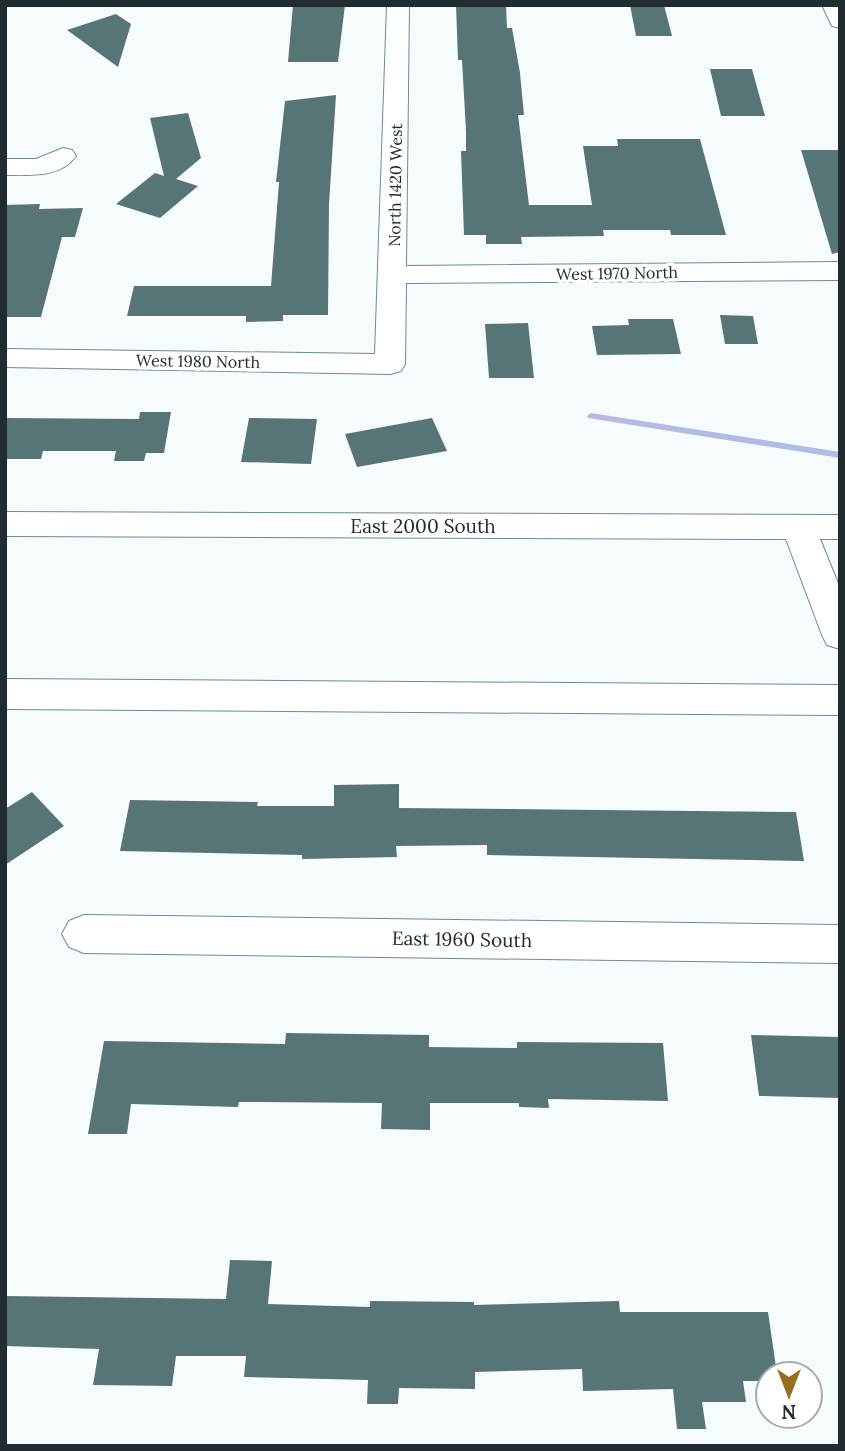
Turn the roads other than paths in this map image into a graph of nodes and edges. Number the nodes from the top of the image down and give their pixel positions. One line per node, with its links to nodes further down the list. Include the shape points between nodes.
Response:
1 (398, 5): 7 (street, North 1420 West)
2 (833, 5): 3 (street)
3 (840, 21)
4 (63, 156): 5 (street, via 41,167)
5 (5, 167)
6 (840, 271): 7 (street, West 1970 North)
7 (394, 275): 9 (street, North 1420 West)
8 (5, 358): 9 (street, West 1980 North)
9 (390, 364)
10 (5, 524): 12 (street, East 2000 South)
11 (840, 527): 12 (street, East 2000 South)
12 (799, 528): 13 (street)
13 (838, 628)
14 (5, 694): 15 (street)
15 (840, 700)
16 (84, 934): 17 (street, East 1960 South)
17 (840, 944)

